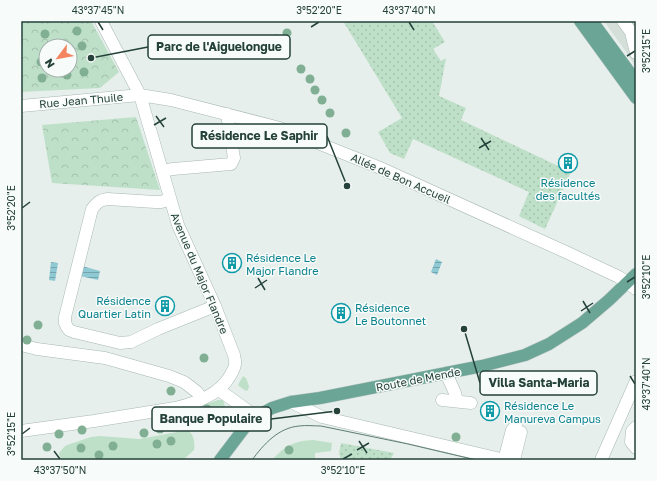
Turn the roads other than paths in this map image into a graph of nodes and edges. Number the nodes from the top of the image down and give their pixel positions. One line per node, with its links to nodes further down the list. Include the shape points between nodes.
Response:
1 (101, 21): 7 (street, Avenue du Major Flandre)
2 (580, 21): 8 (main road)
3 (592, 21): 6 (main road)
4 (623, 21): 5 (street, via 631,32)
5 (636, 53)
6 (635, 75)
7 (140, 94): 9 (street, Rue Jean Thuile); 10 (street, Allée de Bon Accueil); 11 (street, Avenue du Major Flandre)
8 (636, 98)
9 (21, 106)
10 (226, 114): 11 (street, via 234,158 231,164); 13 (street, Allée de Bon Accueil, via 280,128 378,167)
11 (162, 171): 12 (street, Avenue du Major Flandre)
12 (170, 199): 14 (street, Avenue du Major Flandre, via 178,225); 14 (street, via 155,202 102,199 97,203 92,209 65,323 69,330 80,334 120,343 131,342)
13 (633, 282): 16 (main road, Route de Mende, via 582,323 549,344 525,355)
14 (215, 306): 18 (street, Avenue du Major Flandre, via 236,363)
15 (21, 345): 19 (street, via 105,358 169,376 184,382)
16 (446, 373): 21 (street); 22 (main road, Route de Mende)
17 (636, 381): 31 (street)
18 (220, 390): 19 (street); 24 (street, via 247,410)
19 (202, 399): 26 (street, via 175,408)
20 (442, 400): 21 (street)
21 (457, 401): 23 (street)
22 (291, 402): 24 (main road, Route de Mende, via 272,408); 29 (street, via 322,417 440,440)
23 (472, 404)
24 (252, 419): 28 (main road, Route de Mende)
25 (636, 428): 27 (street, via 632,431 631,442)
26 (21, 431)
27 (636, 448)
28 (220, 460)
29 (505, 460): 30 (street, via 512,430 518,429)
30 (514, 460)
31 (601, 460)

